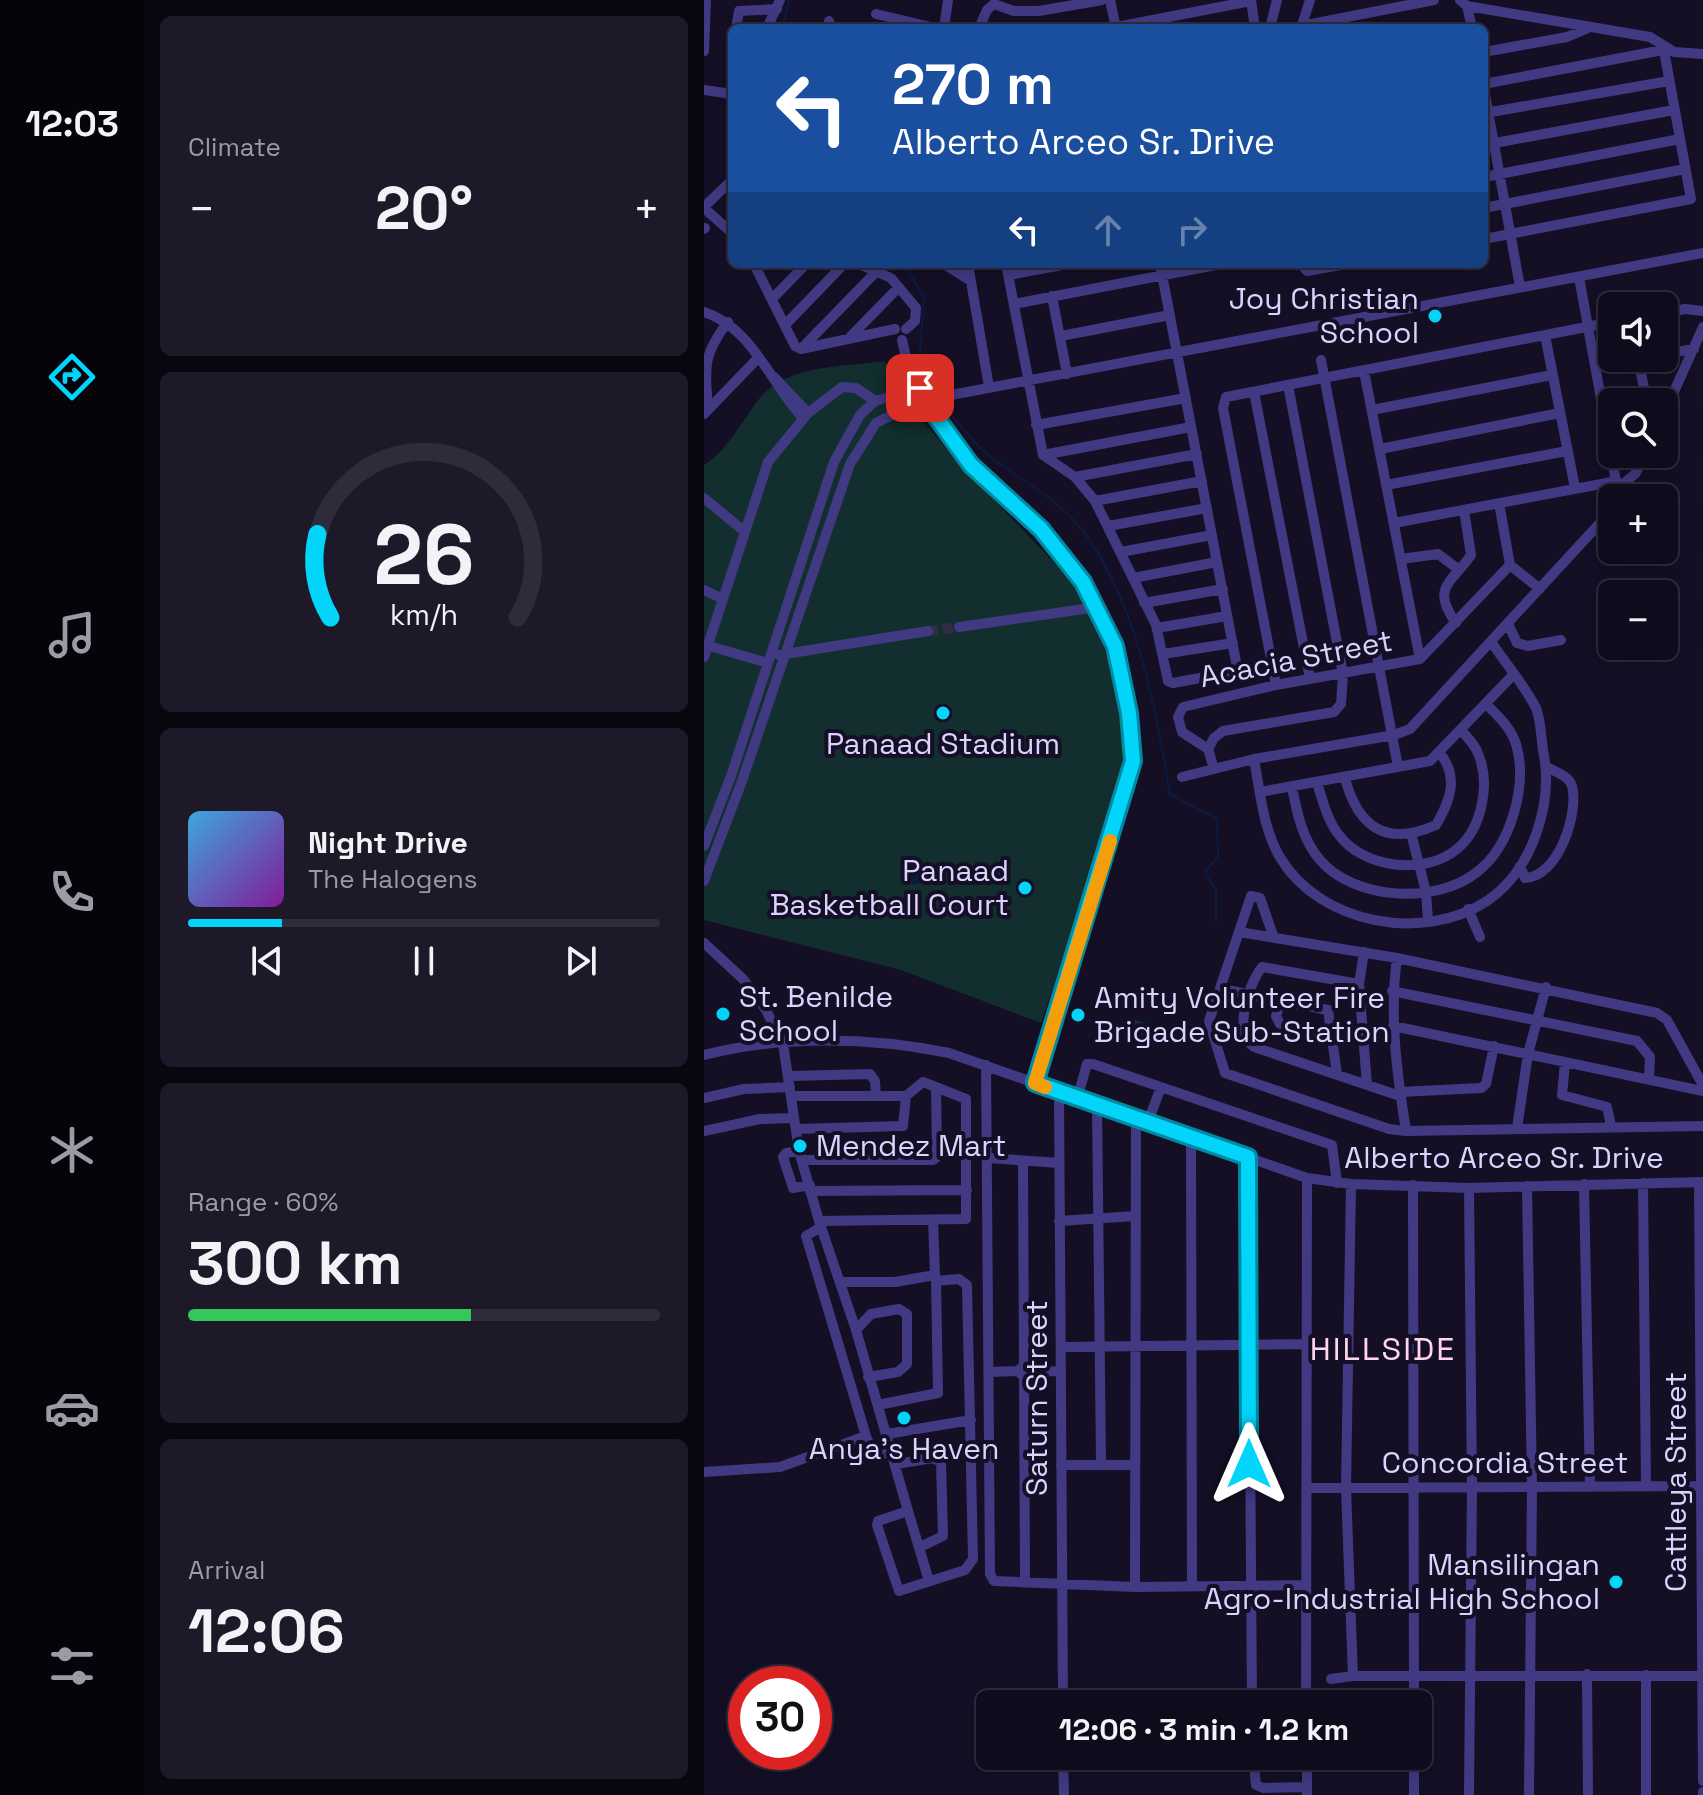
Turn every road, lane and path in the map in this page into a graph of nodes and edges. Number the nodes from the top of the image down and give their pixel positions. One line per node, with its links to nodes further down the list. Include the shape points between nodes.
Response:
1 (948, 0): 16 (street)
2 (1102, 0): 9 (street)
3 (1110, 0): 18 (street)
4 (1251, 0): 19 (street); 20 (street)
5 (1277, 0): 21 (street)
6 (1310, 0): 22 (street)
7 (1434, 0): 23 (street)
8 (1464, 3): 24 (street); 25 (street)
9 (1061, 4): 17 (street, via 1014,11 994,4)
10 (705, 5): 26 (street)
11 (779, 5): 13 (street, via 739,11); 14 (street)
12 (876, 14): 15 (street)
13 (737, 24)
14 (769, 24)
15 (918, 24)
16 (945, 24)
17 (981, 24)
18 (1113, 24)
19 (1134, 24)
20 (1254, 24)
21 (1271, 24)
22 (1302, 24)
23 (1316, 24)
24 (1468, 24)
25 (1586, 29): 27 (street, via 1650,37); 29 (street)
26 (704, 36): 28 (street)
27 (1663, 48): 30 (street); 31 (street); 32 (street)
28 (704, 51)
29 (1488, 51)
30 (1703, 54)
31 (1669, 81): 35 (street); 36 (street)
32 (1488, 86)
33 (704, 90): 34 (street)
34 (728, 93)
35 (1674, 110): 37 (street); 38 (street)
36 (1488, 113)
37 (1680, 139): 39 (street); 40 (street)
38 (1489, 144): 40 (street)
39 (1685, 169): 43 (street); 47 (street, via 1691,199)
40 (1500, 174): 41 (street); 43 (street)
41 (1488, 176)
42 (728, 184): 45 (street)
43 (1506, 204): 44 (street); 47 (street)
44 (1488, 207)
45 (704, 208): 46 (street)
46 (728, 225)
47 (1511, 234): 48 (street); 64 (street)
48 (1488, 238)
49 (1703, 253): 61 (street)
50 (760, 268): 66 (street)
51 (802, 268): 66 (street)
52 (840, 268): 73 (street)
53 (865, 268): 60 (street)
54 (950, 268): 62 (street)
55 (969, 268): 62 (street)
56 (1027, 268): 58 (street)
57 (1181, 268): 59 (street)
58 (1007, 270): 67 (street)
59 (1161, 270): 65 (street); 71 (street)
60 (874, 274): 63 (street, via 891,278); 81 (street)
61 (1579, 277): 64 (street); 75 (street)
62 (971, 281): 94 (street)
63 (899, 287): 77 (street, via 918,314); 79 (street)
64 (1520, 287): 83 (street)
65 (1052, 296): 67 (street); 80 (street)
66 (773, 298): 73 (street)
67 (1014, 304): 91 (street)
68 (1678, 310): 69 (street)
69 (1703, 311)
70 (704, 312): 72 (street)
71 (1170, 315): 80 (street); 83 (street)
72 (728, 322): 85 (street); 101 (street, via 706,352)
73 (785, 325): 81 (street)
74 (1598, 325): 75 (street)
75 (1587, 327): 78 (street); 115 (street)
76 (1703, 327): 82 (street)
77 (901, 333): 79 (street); 93 (street)
78 (1545, 335): 87 (street); 89 (street)
79 (851, 336): 81 (street)
80 (1061, 336): 88 (street)
81 (801, 349)
82 (1694, 349): 84 (street); 95 (street)
83 (1177, 352): 88 (street); 98 (street)
84 (1678, 352)
85 (759, 357): 101 (street); 105 (street, via 787,401)
86 (1321, 360): 90 (street)
87 (1364, 371): 90 (street); 103 (street)
88 (1067, 374): 91 (street)
89 (1552, 375): 103 (street); 104 (street)
90 (1326, 378): 92 (street); 157 (street)
91 (1027, 381): 94 (street); 106 (street)
92 (1288, 385): 96 (street); 158 (street)
93 (913, 387): 97 (street); 100 (street, via 920,388)
94 (989, 387): 100 (street)
95 (1676, 388)
96 (1254, 392): 160 (street); 161 (street, via 1226,397 1223,408)
97 (902, 394): 99 (street); 102 (street)
98 (1186, 398): 106 (street); 107 (street)
99 (875, 401): 105 (street, via 856,388 842,387); 155 (street, via 860,415 834,462)
100 (929, 403): 102 (street, via 917,417); 141 (street, via 971,465 1041,529)
101 (706, 410)
102 (902, 410): 153 (street, via 876,423 850,464)
103 (1372, 410): 108 (street)
104 (1560, 413): 108 (street); 109 (street)
105 (805, 416): 128 (street, via 768,462)
106 (1036, 425): 111 (street)
107 (1191, 427): 110 (street); 111 (street)
108 (1380, 449): 117 (street)
109 (1567, 451): 117 (street); 118 (street)
110 (1197, 454): 113 (street); 114 (street)
111 (1043, 455): 113 (street)
112 (1638, 468): 116 (street)
113 (1075, 477): 121 (street)
114 (1202, 481): 121 (street); 123 (street)
115 (1617, 484)
116 (1624, 484)
117 (1386, 485): 125 (street)
118 (1575, 488): 119 (street); 122 (street)
119 (1598, 489)
120 (704, 498): 128 (street)
121 (1095, 501): 127 (street)
122 (1499, 503): 124 (street); 133 (street)
123 (1207, 508): 127 (street); 129 (street)
124 (1464, 510): 125 (street); 134 (street, via 1471,555)
125 (1394, 523): 131 (street)
126 (1598, 525): 137 (street)
127 (1108, 526): 130 (street)
128 (745, 532): 139 (street)
129 (1212, 535): 130 (street); 132 (street)
130 (1121, 552): 135 (street)
131 (1401, 559): 134 (street, via 1438,554); 156 (street)
132 (1217, 562): 135 (street); 136 (street)
133 (1510, 565): 137 (street); 143 (street, Acacia Street)
134 (1458, 569): 143 (street, via 1444,596)
135 (1133, 578): 140 (street)
136 (1223, 589): 140 (street); 142 (street)
137 (1540, 589): 144 (street)
138 (704, 590): 139 (street)
139 (721, 598): 151 (street)
140 (1144, 603): 146 (street)
141 (1098, 607): 145 (street); 207 (street, via 1121,665 1133,761)
142 (1227, 616): 146 (street); 149 (street)
143 (1456, 623): 156 (street, Acacia Street)
144 (1508, 624): 148 (street, via 1523,646); 150 (street)
145 (959, 627)
146 (1157, 628): 152 (street)
147 (928, 631): 153 (street)
148 (1561, 640)
149 (1233, 643): 152 (street); 152 (street, via 1235,671 1173,683 1168,681)
150 (1492, 643): 159 (street); 164 (street, via 1410,729)
151 (706, 645): 154 (street); 155 (street)
152 (1163, 654)
153 (783, 655): 155 (street); 180 (street)
154 (704, 657)
155 (769, 659): 177 (street)
156 (1420, 659): 157 (street, Acacia Street)
157 (1380, 665): 158 (street, Acacia Street); 164 (street)
158 (1343, 674): 160 (street, Acacia Street); 165 (street, via 1341,704 1334,712 1223,731)
159 (1513, 675): 162 (street); 169 (street, via 1537,710)
160 (1310, 679): 161 (street, Acacia Street)
161 (1276, 685): 165 (street, Acacia Street, via 1181,709 1182,732)
162 (1487, 705): 163 (street); 181 (street, via 1516,743 1513,813 1493,857 1475,874)
163 (1462, 731): 166 (street); 178 (street, via 1477,750 1483,774 1480,815 1459,848)
164 (1394, 735): 167 (street); 168 (street)
165 (1208, 749): 170 (street)
166 (1439, 752): 168 (street, via 1430,761); 176 (street, via 1452,777 1445,810 1436,825)
167 (1254, 759): 170 (street); 175 (street)
168 (1398, 767): 172 (street)
169 (1547, 767): 179 (street, via 1540,826); 179 (street, via 1567,778 1572,788 1566,839 1558,858 1532,878 1525,878)
170 (1214, 769): 171 (street)
171 (1182, 777)
172 (1345, 778): 173 (street); 176 (street, via 1351,800 1372,827)
173 (1317, 783): 174 (street); 178 (street, via 1329,818 1348,846 1376,860)
174 (1292, 787): 175 (street); 181 (street, via 1299,822 1332,873 1351,885 1404,894)
175 (1260, 792): 183 (street, via 1281,859 1325,901 1389,923)
176 (1411, 833): 178 (street)
177 (704, 846)
178 (1418, 863): 181 (street)
179 (1520, 866): 182 (street, via 1486,902)
180 (704, 881)
181 (1426, 892): 183 (street)
182 (1468, 909): 183 (street); 186 (street)
183 (1428, 921)
184 (1239, 932): 185 (street); 185 (street, via 1249,898 1255,896 1268,913); 192 (street)
185 (1273, 935): 188 (street)
186 (1480, 937)
187 (704, 943): 199 (street, via 743,979)
188 (1364, 952): 189 (street); 190 (street)
189 (1397, 958): 191 (street); 193 (street)
190 (1359, 984): 194 (street, via 1269,966 1258,971); 208 (street)
191 (1546, 987): 196 (street); 212 (street, via 1663,1016)
192 (1222, 989): 194 (street); 227 (street, via 1209,1021 1225,1073)
193 (1392, 991): 196 (street); 197 (street)
194 (1250, 994): 195 (street); 205 (street, via 1242,1026 1250,1046)
195 (1281, 1001): 198 (street, via 1328,1010); 198 (street, via 1276,1016 1280,1024)
196 (1538, 1020): 201 (street); 206 (street, via 1637,1041 1650,1057)
197 (1393, 1026): 200 (street); 214 (street)
198 (1333, 1040): 205 (street)
199 (783, 1044): 202 (street, Alberto Arceo Sr. Drive); 204 (street, Alberto Arceo Sr. Drive, via 905,1044); 209 (street)
200 (1494, 1046): 201 (street); 214 (street, via 1481,1088)
201 (1528, 1054): 203 (street); 225 (street)
202 (704, 1055)
203 (1565, 1063): 206 (street); 223 (street, via 1562,1095 1607,1107)
204 (986, 1065): 207 (street, Alberto Arceo Sr. Drive); 231 (street)
205 (1337, 1074): 208 (street)
206 (1649, 1080): 212 (street)
207 (1035, 1083): 213 (street, Alberto Arceo Sr. Drive)
208 (1367, 1085): 214 (street)
209 (791, 1087): 215 (street); 215 (street, via 870,1074); 217 (street); 222 (street)
210 (936, 1087): 216 (street, via 920,1082); 229 (street, via 933,1160); 244 (street, via 966,1099)
211 (1161, 1087): 218 (street, via 1089,1063); 221 (street); 236 (street, via 1332,1145)
212 (1703, 1088)
213 (1059, 1093): 218 (street, Alberto Arceo Sr. Drive); 233 (street, Saturn Street)
214 (1400, 1094): 227 (street)
215 (876, 1096): 216 (street)
216 (906, 1096): 222 (street, via 903,1126)
217 (704, 1098)
218 (1077, 1099): 219 (street, Alberto Arceo Sr. Drive)
219 (1097, 1104): 220 (street, Alberto Arceo Sr. Drive); 245 (street)
220 (1136, 1117): 221 (street, Alberto Arceo Sr. Drive); 246 (street)
221 (1148, 1122): 228 (street, Alberto Arceo Sr. Drive)
222 (794, 1123): 226 (street, via 760,1119); 229 (street)
223 (1611, 1126): 224 (street); 225 (street)
224 (1703, 1126)
225 (1517, 1128): 227 (street)
226 (704, 1131)
227 (1406, 1131)
228 (1191, 1137): 230 (street, Alberto Arceo Sr. Drive); 253 (street)
229 (801, 1156): 242 (street); 242 (street, via 786,1153 785,1166 793,1188)
230 (1248, 1157): 234 (street, Alberto Arceo Sr. Drive); 254 (street)
231 (989, 1158): 232 (street); 261 (street)
232 (1023, 1163): 233 (street); 259 (street)
233 (1059, 1163): 248 (street, Saturn Street)
234 (1307, 1178): 236 (street, Alberto Arceo Sr. Drive); 255 (street)
235 (1701, 1182): 237 (street, Alberto Arceo Sr. Drive); 275 (street, Cattleya Street)
236 (1337, 1183): 238 (street, Alberto Arceo Sr. Drive)
237 (1643, 1183): 239 (street, Alberto Arceo Sr. Drive); 274 (street)
238 (1351, 1184): 240 (street, Alberto Arceo Sr. Drive); 280 (street)
239 (1584, 1184): 241 (street, Alberto Arceo Sr. Drive); 278 (street)
240 (1413, 1185): 243 (street, Alberto Arceo Sr. Drive); 273 (street)
241 (1527, 1186): 243 (street, Alberto Arceo Sr. Drive); 277 (street)
242 (810, 1188): 244 (street); 249 (street)
243 (1469, 1188): 276 (street)
244 (967, 1190): 247 (street, via 966,1219)
245 (1101, 1216): 246 (street); 248 (street); 258 (street)
246 (1135, 1216): 256 (street)
247 (933, 1220): 249 (street); 250 (street)
248 (1059, 1221): 257 (street, Saturn Street)
249 (820, 1224): 251 (street); 266 (street, via 806,1236)
250 (935, 1278): 251 (street); 263 (street, via 938,1393); 264 (street, via 959,1279 967,1285)
251 (841, 1282): 252 (street)
252 (856, 1330): 262 (street); 262 (street, via 871,1314 899,1309 907,1314 907,1364 898,1372)
253 (1192, 1343): 254 (street); 256 (street); 288 (street)
254 (1249, 1344): 255 (street); 286 (street)
255 (1305, 1344): 279 (street)
256 (1136, 1346): 258 (street); 271 (street)
257 (1062, 1347): 258 (street); 260 (street, Saturn Street)
258 (1100, 1347): 269 (street)
259 (1024, 1371): 260 (street); 261 (street); 284 (street)
260 (1061, 1371): 270 (street, Saturn Street)
261 (990, 1372): 284 (street, via 990,1574 994,1581)
262 (868, 1377): 263 (street)
263 (878, 1405): 265 (street)
264 (971, 1420): 265 (street); 283 (street, via 973,1559 965,1570)
265 (887, 1434): 267 (street)
266 (866, 1436): 267 (street, via 874,1456); 272 (street, via 780,1467)
267 (891, 1452): 268 (street)
268 (896, 1464): 281 (street); 282 (street, via 933,1458 941,1462 943,1536)
269 (1101, 1464): 270 (street); 271 (street)
270 (1061, 1465): 285 (street, Saturn Street)
271 (1135, 1465): 289 (street)
272 (704, 1472)
273 (1416, 1486): 276 (street, Concordia Street); 280 (street, Concordia Street); 296 (street)
274 (1646, 1486): 275 (street, Concordia Street); 278 (street, Concordia Street)
275 (1702, 1486): 295 (street, Cattleya Street)
276 (1472, 1487): 277 (street, Concordia Street); 294 (street)
277 (1532, 1487): 278 (street, Concordia Street); 291 (street)
278 (1590, 1487)
279 (1307, 1488): 280 (street, Concordia Street); 287 (street)
280 (1346, 1488): 293 (street)
281 (908, 1511): 282 (street); 283 (street, via 878,1521 884,1551 896,1589)
282 (920, 1547): 283 (street)
283 (929, 1581)
284 (1025, 1582): 285 (street)
285 (1062, 1585): 289 (street); 298 (street, Saturn Street)
286 (1250, 1585): 287 (street); 288 (street); 299 (street)
287 (1306, 1585): 300 (street)
288 (1192, 1586): 289 (street)
289 (1135, 1587)
290 (1587, 1674): 291 (street); 292 (street); 312 (street)
291 (1529, 1675): 294 (street); 311 (street)
292 (1646, 1675): 295 (street); 313 (street)
293 (1353, 1676): 296 (street); 297 (street)
294 (1471, 1676): 296 (street); 310 (street)
295 (1701, 1676): 306 (street, Cattleya Street)
296 (1413, 1678): 301 (street)
297 (1331, 1679)
298 (1063, 1690)
299 (1252, 1690)
300 (1306, 1690)
301 (1413, 1690)
302 (1063, 1770): 308 (street)
303 (1254, 1770): 307 (street, via 1256,1785 1263,1788)
304 (1307, 1770): 307 (street)
305 (1414, 1770): 309 (street)
306 (1703, 1781)
307 (1307, 1791)
308 (1064, 1795)
309 (1414, 1795)
310 (1469, 1795)
311 (1529, 1795)
312 (1588, 1795)
313 (1646, 1795)

